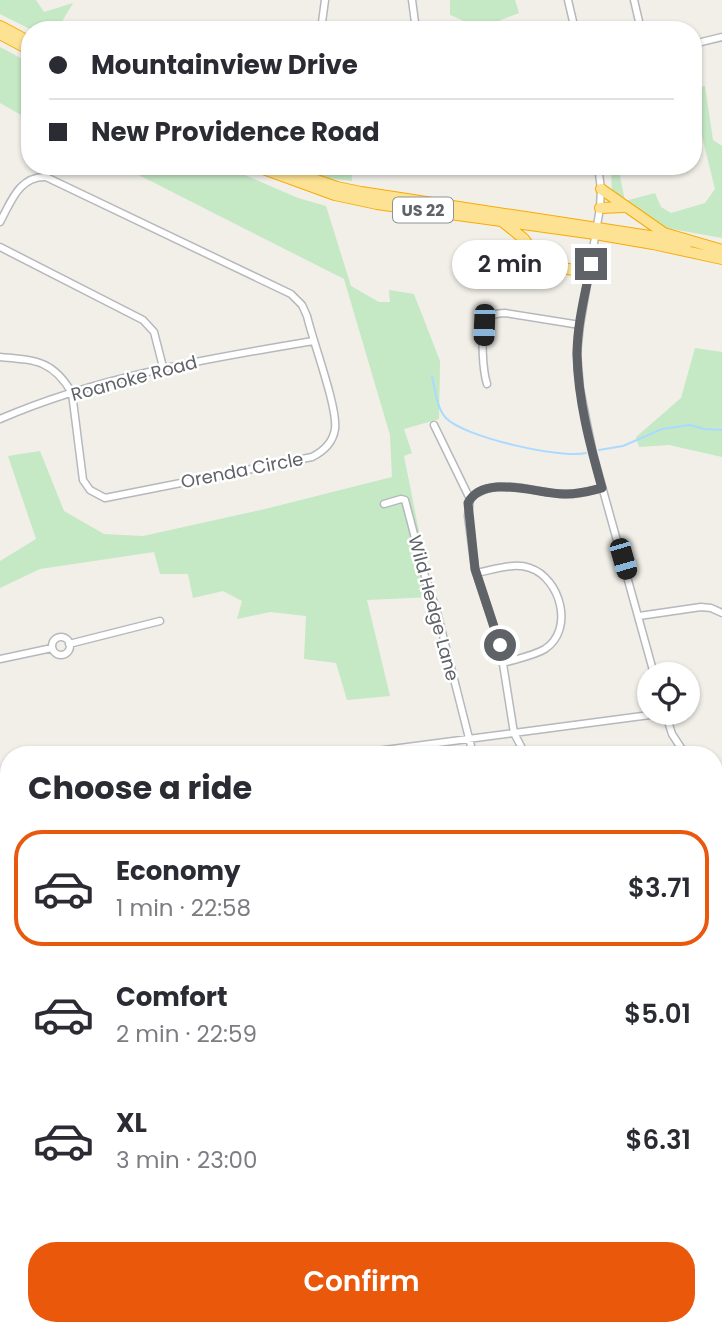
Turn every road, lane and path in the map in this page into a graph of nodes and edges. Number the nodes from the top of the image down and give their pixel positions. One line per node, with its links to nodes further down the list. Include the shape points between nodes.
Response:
1 (324, 0): 5 (street)
2 (412, 0): 6 (street)
3 (568, 0): 7 (street)
4 (634, 0): 8 (street)
5 (322, 21)
6 (415, 21)
7 (573, 21)
8 (639, 21)
9 (0, 26): 11 (highway)
10 (0, 34): 14 (highway)
11 (21, 37)
12 (722, 37): 13 (street)
13 (702, 42)
14 (21, 45)
15 (280, 175): 22 (highway, US 22, via 377,204)
16 (302, 175): 23 (highway, US 22, via 361,192)
17 (599, 175): 18 (street)
18 (601, 189): 19 (highway); 20 (street)
19 (623, 207): 20 (highway); 24 (highway, via 664,233)
20 (600, 208): 23 (street)
21 (0, 222): 30 (street, Orenda Circle, via 23,184 40,177 51,179 291,293 304,309)
22 (502, 222): 23 (highway, US 22); 28 (highway, via 524,239 542,264)
23 (596, 230): 24 (highway, US 22); 27 (highway, US 22); 28 (street)
24 (689, 242): 26 (highway, US 22)
25 (0, 247): 32 (street, via 143,320 154,332)
26 (722, 250)
27 (722, 259)
28 (589, 273): 29 (street)
29 (580, 325): 33 (street, via 493,315 484,325); 37 (street, via 580,389)
30 (313, 341): 32 (street, Roanoke Road); 34 (street, Orenda Circle, via 336,425 330,443 312,457 119,497 99,496 86,485 82,474)
31 (0, 357): 34 (street, via 39,361)
32 (163, 367): 34 (street, Roanoke Road)
33 (486, 384)
34 (72, 393): 35 (street, Roanoke Road)
35 (0, 419)
36 (434, 425): 38 (street)
37 (602, 488): 38 (street, via 567,495 502,487); 42 (street)
38 (470, 499): 40 (street)
39 (384, 504): 52 (street, Wild Hedge Lane, via 405,500)
40 (476, 573): 48 (street); 48 (street, via 528,567 545,576 558,595 561,619 551,642 545,649)
41 (722, 613): 42 (street, via 701,607)
42 (639, 616): 47 (street)
43 (160, 621): 44 (street)
44 (69, 644): 45 (street, via 64,654); 45 (street, via 58,638)
45 (52, 649): 46 (street)
46 (0, 659)
47 (651, 662)
48 (503, 663): 51 (street)
49 (637, 717): 51 (street)
50 (670, 725): 56 (street)
51 (514, 733): 52 (street); 55 (street)
52 (468, 738): 53 (street); 54 (street)
53 (421, 746)
54 (470, 746)
55 (521, 746)
56 (680, 746)

